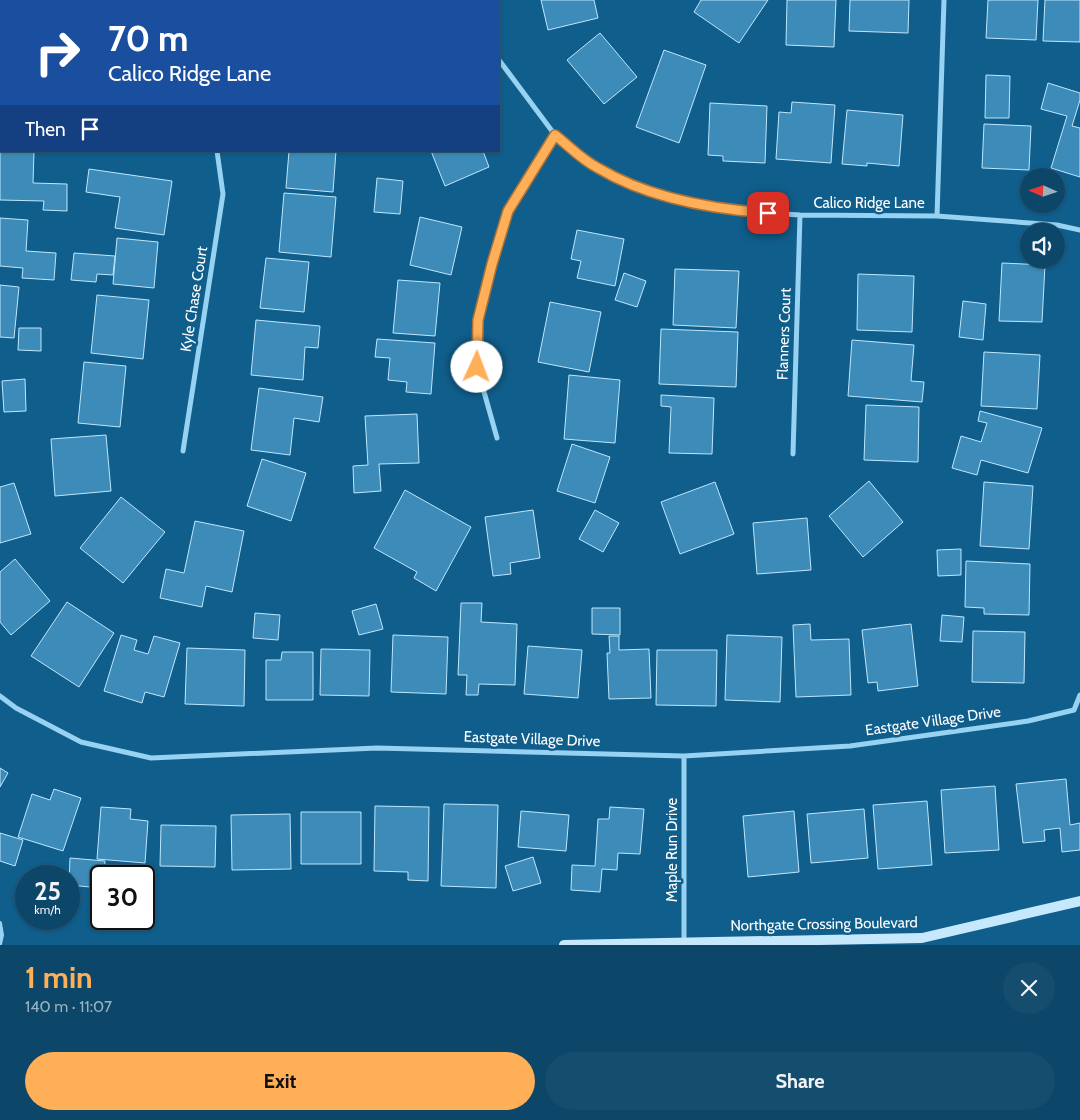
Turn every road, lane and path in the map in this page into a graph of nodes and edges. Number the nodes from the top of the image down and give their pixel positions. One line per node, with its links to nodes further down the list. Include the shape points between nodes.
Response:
1 (944, 0): 6 (street)
2 (500, 61): 3 (street, Calico Ridge Lane)
3 (555, 135): 5 (street, Calico Ridge Lane, via 597,168 636,187 679,200 736,211); 8 (street, via 508,211 478,320 477,367)
4 (217, 152): 9 (street, Kyle Chase Court, via 222,194)
5 (800, 215): 6 (street, Calico Ridge Lane); 10 (street, Flanners Court)
6 (937, 216): 7 (street, Calico Ridge Lane, via 1057,225)
7 (1080, 230)
8 (497, 438)
9 (183, 451)
10 (793, 454)
11 (1080, 695): 13 (street, Eastgate Village Drive, via 1074,710 1028,721 850,746)
12 (0, 696): 13 (street, Eastgate Village Drive, via 16,708 81,742 151,758 377,748)
13 (684, 756): 17 (street, Maple Run Drive)
14 (1080, 901): 17 (main road, Northgate Crossing Boulevard, via 922,938)
15 (0, 923): 16 (lane)
16 (0, 944)
17 (684, 944): 18 (main road, Northgate Crossing Boulevard)
18 (564, 945)

